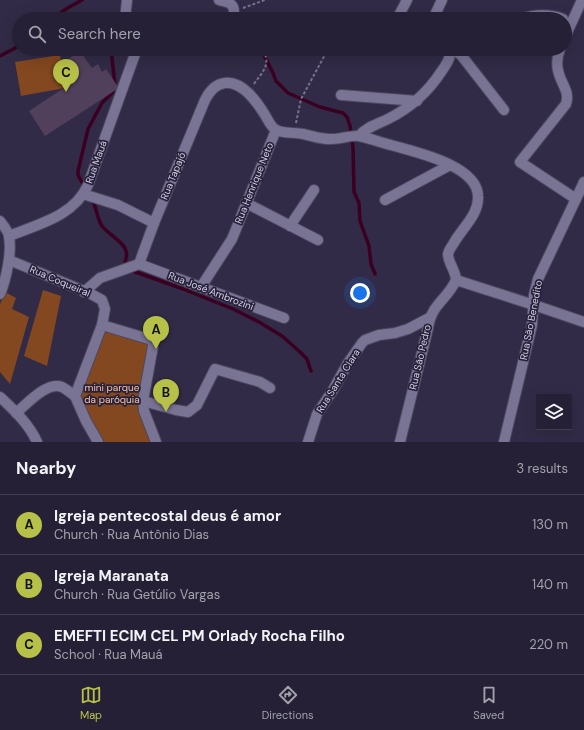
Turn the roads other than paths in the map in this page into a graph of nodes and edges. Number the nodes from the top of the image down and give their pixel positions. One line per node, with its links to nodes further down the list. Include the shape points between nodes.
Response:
1 (127, 0): 6 (street)
2 (219, 0): 7 (street, via 232,5)
3 (407, 0): 8 (street)
4 (442, 0): 9 (street)
5 (582, 0): 10 (street)
6 (126, 12)
7 (234, 12)
8 (401, 12)
9 (436, 12)
10 (572, 12)
11 (134, 56): 23 (street, Rua Mauá)
12 (451, 56): 16 (street, via 432,85)
13 (462, 56): 17 (street)
14 (559, 56): 24 (street, via 558,69 567,90 568,100 520,162)
15 (341, 95): 16 (street)
16 (417, 101): 19 (street)
17 (504, 110)
18 (276, 130): 19 (street, Rua Henrique Neto, via 326,140); 26 (street, Rua Henrique Neto); 28 (street, Rua Tapajó, via 248,93 237,85 221,83 211,90)
19 (359, 136): 20 (street, via 423,154)
20 (450, 165): 25 (street); 34 (street, via 474,182 478,196 474,214 448,252)
21 (584, 182): 24 (street, Rua São Benedito)
22 (314, 190): 29 (street)
23 (83, 194): 28 (street, via 118,205); 30 (street, Rua Mauá, via 62,214)
24 (576, 199): 38 (street, Rua São Benedito, via 538,279)
25 (385, 200)
26 (246, 203): 29 (street); 35 (street, Rua Henrique Neto, via 232,240)
27 (0, 221): 30 (street)
28 (154, 223): 33 (street, Rua Tapajó)
29 (290, 226): 31 (street)
30 (9, 236): 32 (street)
31 (318, 240)
32 (9, 260): 36 (street, Rua Coqueiral); 37 (street)
33 (139, 264): 35 (street, Rua José Ambrozini); 36 (street, via 100,278)
34 (456, 280): 38 (street); 40 (street, Rua São Pedro)
35 (201, 287): 39 (street, Rua José Ambrozini)
36 (84, 292): 42 (street, Rua Coqueiral, via 102,300 105,309)
37 (0, 294)
38 (534, 305): 41 (street); 53 (street, Rua São Benedito, via 532,325)
39 (284, 318)
40 (429, 318): 51 (street, Rua Santa Clara, via 408,329 379,335 362,343 317,414); 52 (street, Rua São Pedro)
41 (584, 322)
42 (102, 325): 44 (street, Rua Coqueiral); 46 (street, via 152,340)
43 (270, 388): 46 (street, via 260,382 215,369 197,405 188,412)
44 (75, 396): 47 (street, via 60,387 49,388 39,393); 49 (street)
45 (0, 397): 47 (street)
46 (143, 401): 50 (street, via 144,411)
47 (16, 413): 48 (street)
48 (37, 442)
49 (98, 442)
50 (156, 442)
51 (308, 442)
52 (400, 442)
53 (504, 442)

